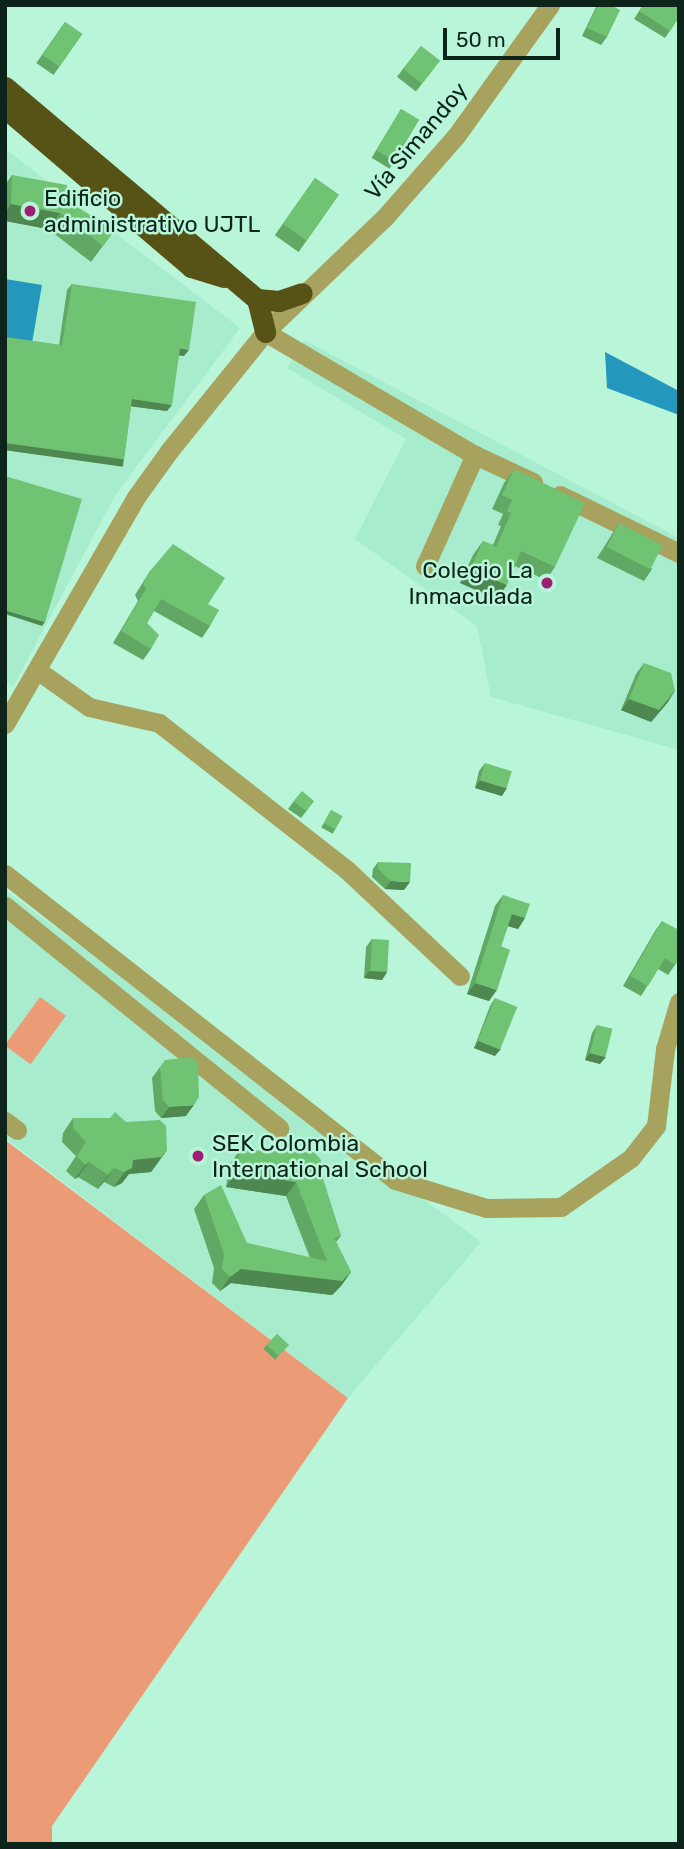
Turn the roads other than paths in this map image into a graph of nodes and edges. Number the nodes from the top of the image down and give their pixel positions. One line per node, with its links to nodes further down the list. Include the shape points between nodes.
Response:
1 (550, 5): 5 (street, Vía Simandoy, via 456,136 385,217)
2 (5, 87): 4 (highway, via 202,251)
3 (5, 108): 4 (highway, via 191,267)
4 (226, 278): 6 (highway)
5 (302, 293): 6 (highway, via 279,301); 7 (street, Vía Simandoy)
6 (257, 299): 7 (highway)
7 (265, 332): 8 (street); 11 (street, Vía Simandoy, via 135,496)
8 (475, 454): 9 (street); 10 (street)
9 (679, 553)
10 (425, 566)
11 (37, 670): 12 (street, Vía Simandoy); 15 (street, via 89,708 159,723 347,870)
12 (5, 724)
13 (5, 874): 16 (street, via 395,1180 486,1208 561,1207 631,1158 656,1126 665,1049)
14 (5, 906): 17 (street)
15 (460, 976)
16 (679, 1002)
17 (279, 1128)

